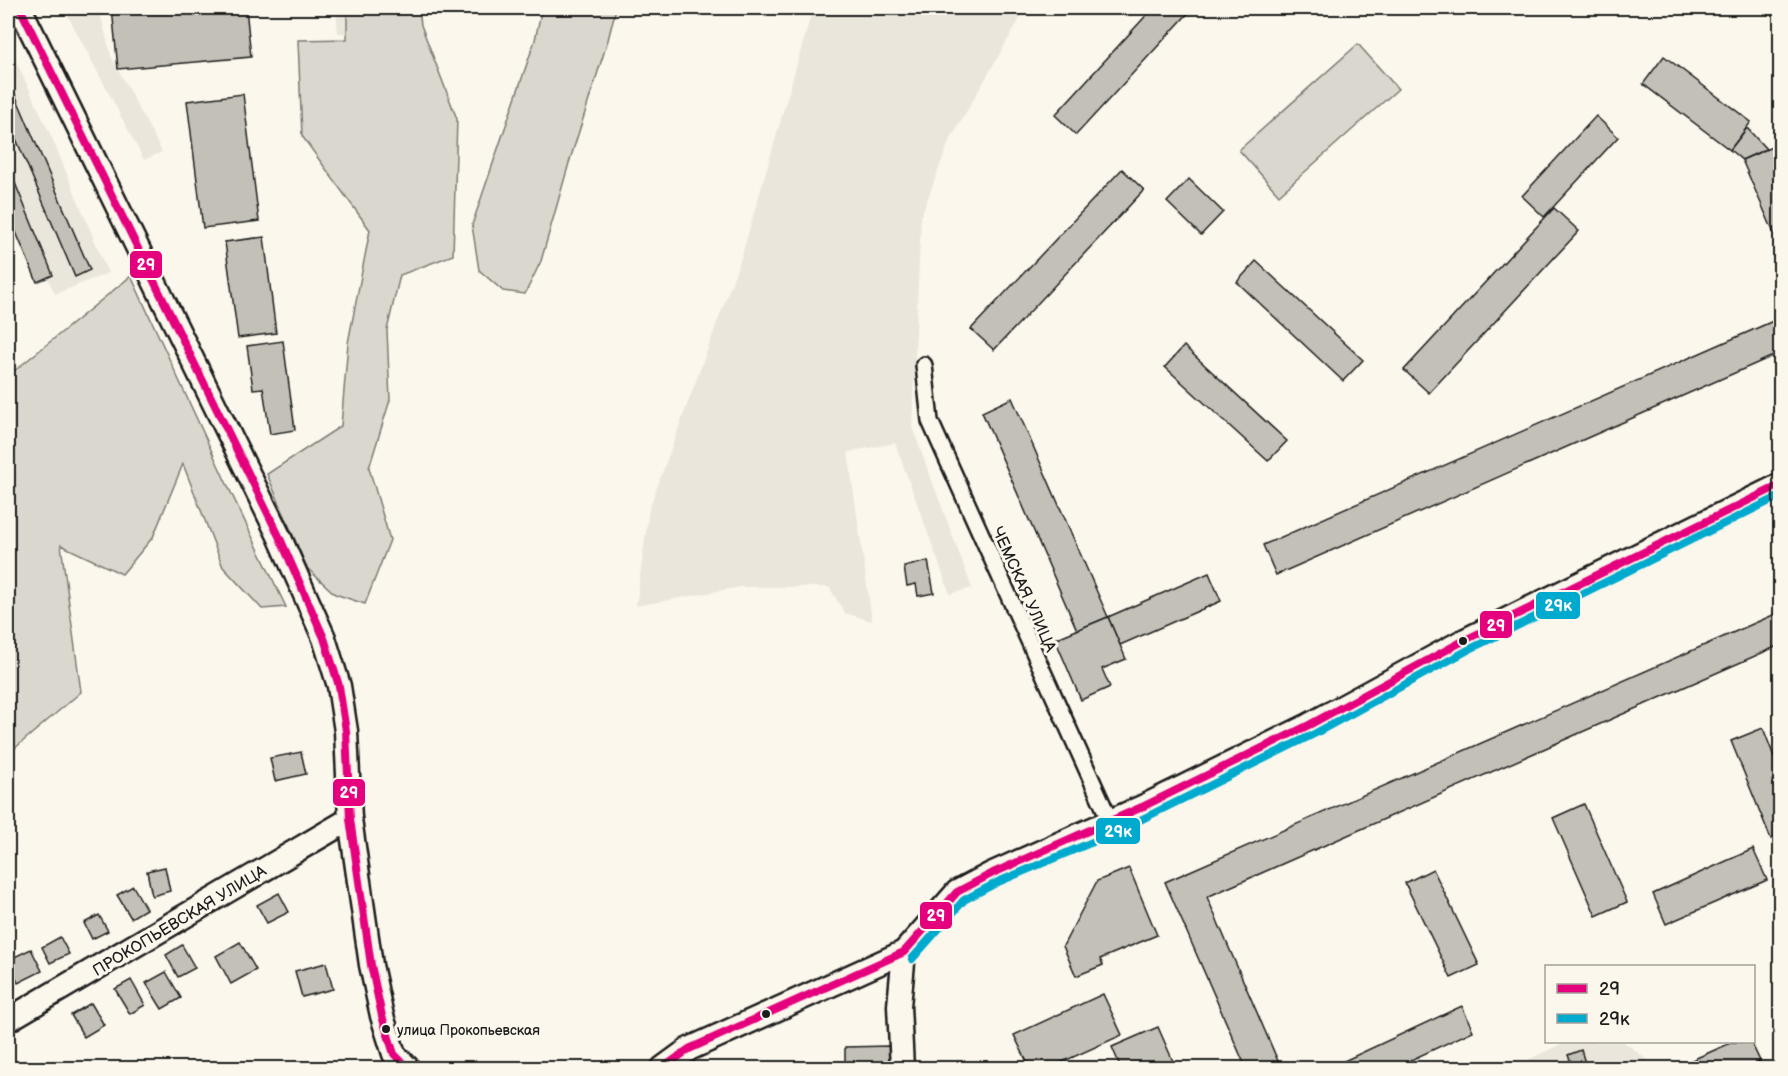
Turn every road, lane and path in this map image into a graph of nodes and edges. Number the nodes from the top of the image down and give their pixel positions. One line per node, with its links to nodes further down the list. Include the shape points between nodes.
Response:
1 (20, 8): 4 (main road, via 279,536 324,638 339,686 346,731)
2 (924, 365): 5 (street, ЧЕМСКАЯ УЛИЦА, via 930,421)
3 (1780, 485): 5 (main road, via 1463,641 1309,725)
4 (350, 819): 7 (main road, ПРОКОПЬЕВСКАЯ УЛИЦА); 8 (main road, via 382,1016 394,1054)
5 (1111, 823): 6 (main road, via 957,892)
6 (904, 952): 9 (main road, via 689,1049); 10 (main road, via 899,1006)
7 (8, 1020)
8 (408, 1068)
9 (663, 1068)
10 (902, 1068)

